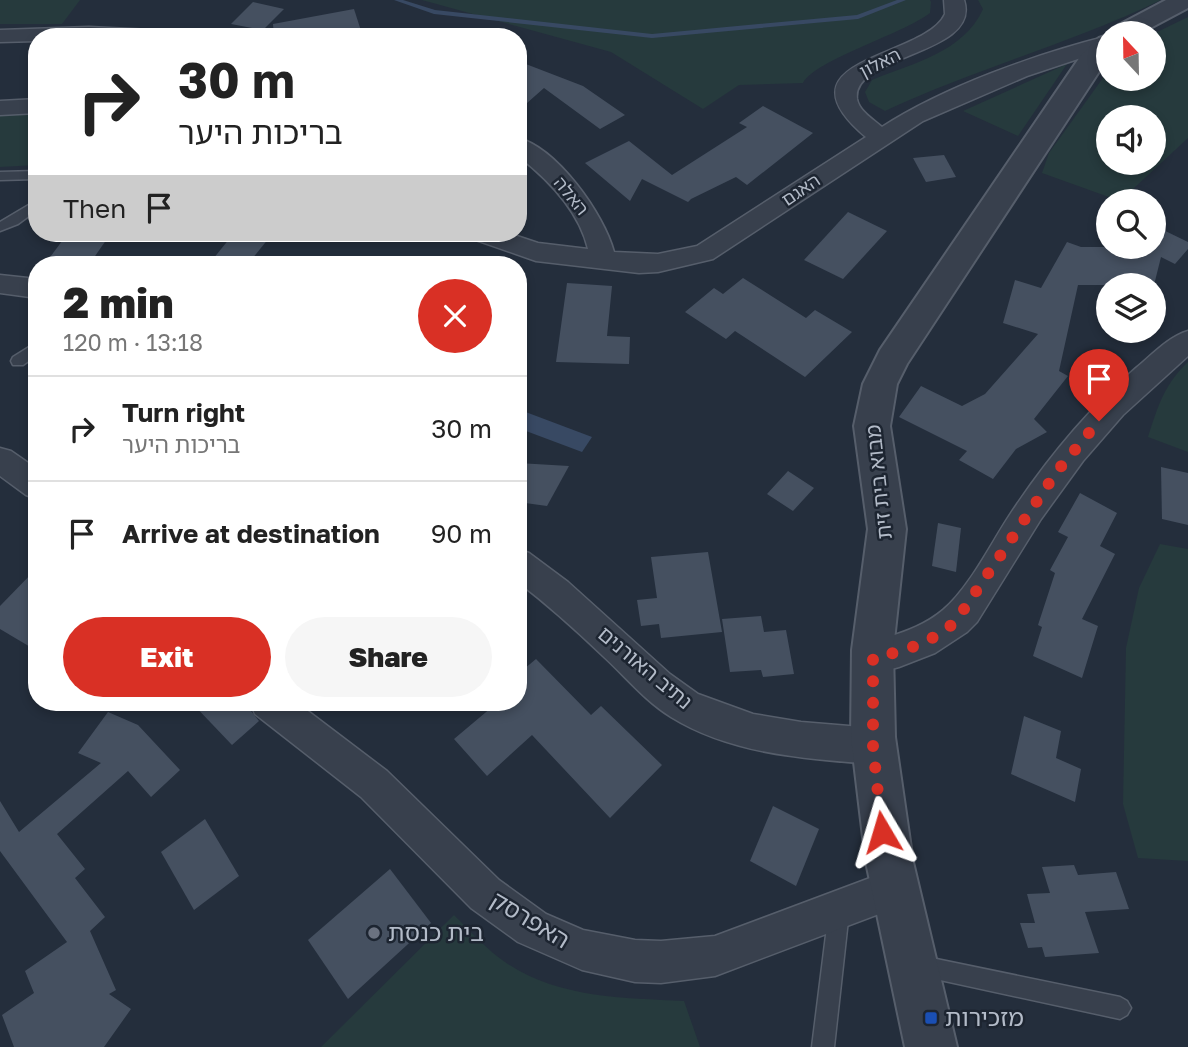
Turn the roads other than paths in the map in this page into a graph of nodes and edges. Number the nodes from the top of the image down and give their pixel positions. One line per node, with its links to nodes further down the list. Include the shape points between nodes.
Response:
1 (954, 0): 10 (street, האלון, via 956,14 942,33 861,71 847,84 845,98 852,114)
2 (1185, 0): 3 (street)
3 (1145, 21)
4 (28, 35): 5 (street)
5 (0, 36)
6 (1096, 47): 10 (street, האגם, via 1019,71 927,110)
7 (1096, 56): 26 (street, מבוא בית זית, via 881,381 872,415 872,439 886,505 887,541)
8 (28, 106): 9 (street)
9 (0, 108)
10 (880, 137): 17 (street, האגם, via 704,253 658,263)
11 (527, 152): 17 (street, האלה, via 574,197 595,229)
12 (28, 175): 13 (lane)
13 (0, 176)
14 (28, 211): 15 (lane)
15 (0, 228)
16 (508, 242): 17 (street, האגם, via 536,252)
17 (604, 261)
18 (0, 284): 19 (street)
19 (28, 288)
20 (1188, 341): 26 (street, via 1084,437 956,621 919,646)
21 (28, 354): 22 (lane)
22 (18, 361)
23 (0, 460): 24 (street)
24 (28, 480)
25 (527, 571): 28 (street, נתיב האורנים, via 683,705 745,729)
26 (873, 658): 28 (street, מבוא בית זית)
27 (280, 711): 30 (street, האפרסק, via 374,784 493,901 532,928 582,950 635,961 688,960 742,948)
28 (873, 746): 29 (street, מבוא בית זית)
29 (894, 889): 30 (street, האפרסק); 31 (street, מבוא בית זית)
30 (839, 911): 34 (lane)
31 (912, 964): 32 (lane); 33 (street, מבוא בית זית)
32 (1121, 1008)
33 (932, 1040)
34 (823, 1047)

